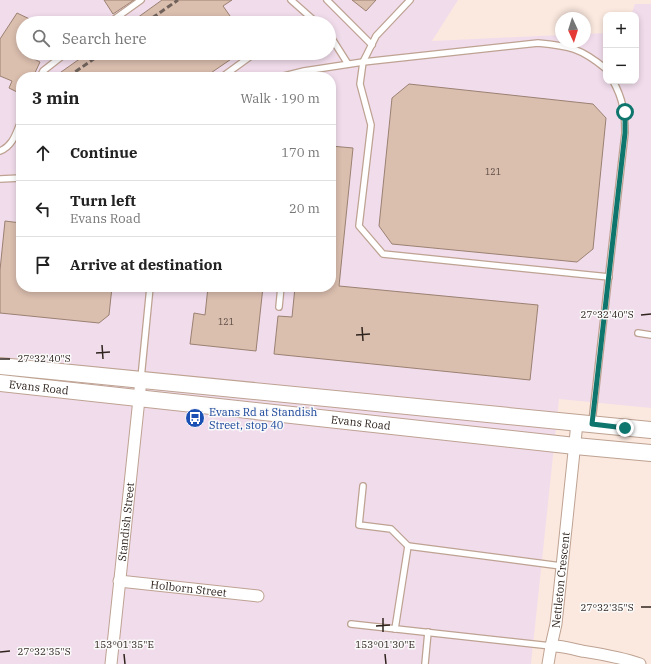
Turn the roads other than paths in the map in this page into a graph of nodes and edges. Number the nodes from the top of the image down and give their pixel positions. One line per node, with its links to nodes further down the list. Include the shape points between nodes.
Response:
1 (141, 0): 5 (lane)
2 (292, 0): 6 (lane)
3 (327, 0): 8 (lane)
4 (410, 0): 8 (lane, via 376,36)
5 (119, 16)
6 (309, 16)
7 (336, 45): 12 (lane)
8 (372, 45): 11 (lane)
9 (58, 60): 14 (lane)
10 (246, 60): 15 (lane)
11 (363, 62): 12 (lane); 13 (lane, via 538,43 566,46 587,54); 22 (lane, via 360,84 371,125 359,226 383,254)
12 (348, 64): 16 (lane)
13 (603, 67)
14 (43, 72)
15 (229, 72)
16 (313, 72)
17 (615, 84): 22 (lane, via 625,112 625,133)
18 (16, 132): 19 (lane, via 11,144)
19 (0, 151)
20 (16, 178): 21 (lane)
21 (0, 179)
22 (609, 277): 32 (lane)
23 (150, 292): 29 (lane)
24 (280, 292): 25 (lane)
25 (279, 307)
26 (638, 333): 27 (lane)
27 (651, 335)
28 (0, 366): 29 (main road, Evans Road)
29 (141, 380): 31 (street, Standish Street); 32 (main road, Evans Road)
30 (0, 383): 31 (main road, Evans Road)
31 (139, 397): 34 (main road, Evans Road); 39 (street, Standish Street)
32 (584, 424): 33 (main road, Evans Road); 34 (street, Nettleton Crescent)
33 (651, 430)
34 (574, 446): 35 (main road, Evans Road); 38 (street, Nettleton Crescent)
35 (651, 453)
36 (363, 486): 37 (lane, via 359,525 391,529)
37 (408, 546): 38 (lane); 42 (lane)
38 (561, 566): 44 (street, Nettleton Crescent, via 556,624)
39 (119, 581): 40 (street, Holborn Street); 45 (street, Standish Street)
40 (258, 596)
41 (351, 624): 42 (lane)
42 (395, 629): 43 (lane)
43 (428, 632): 44 (lane); 46 (lane)
44 (551, 646): 47 (street, Nettleton Crescent); 48 (street, via 560,645)
45 (111, 664)
46 (424, 664)
47 (548, 664)
48 (640, 664)

